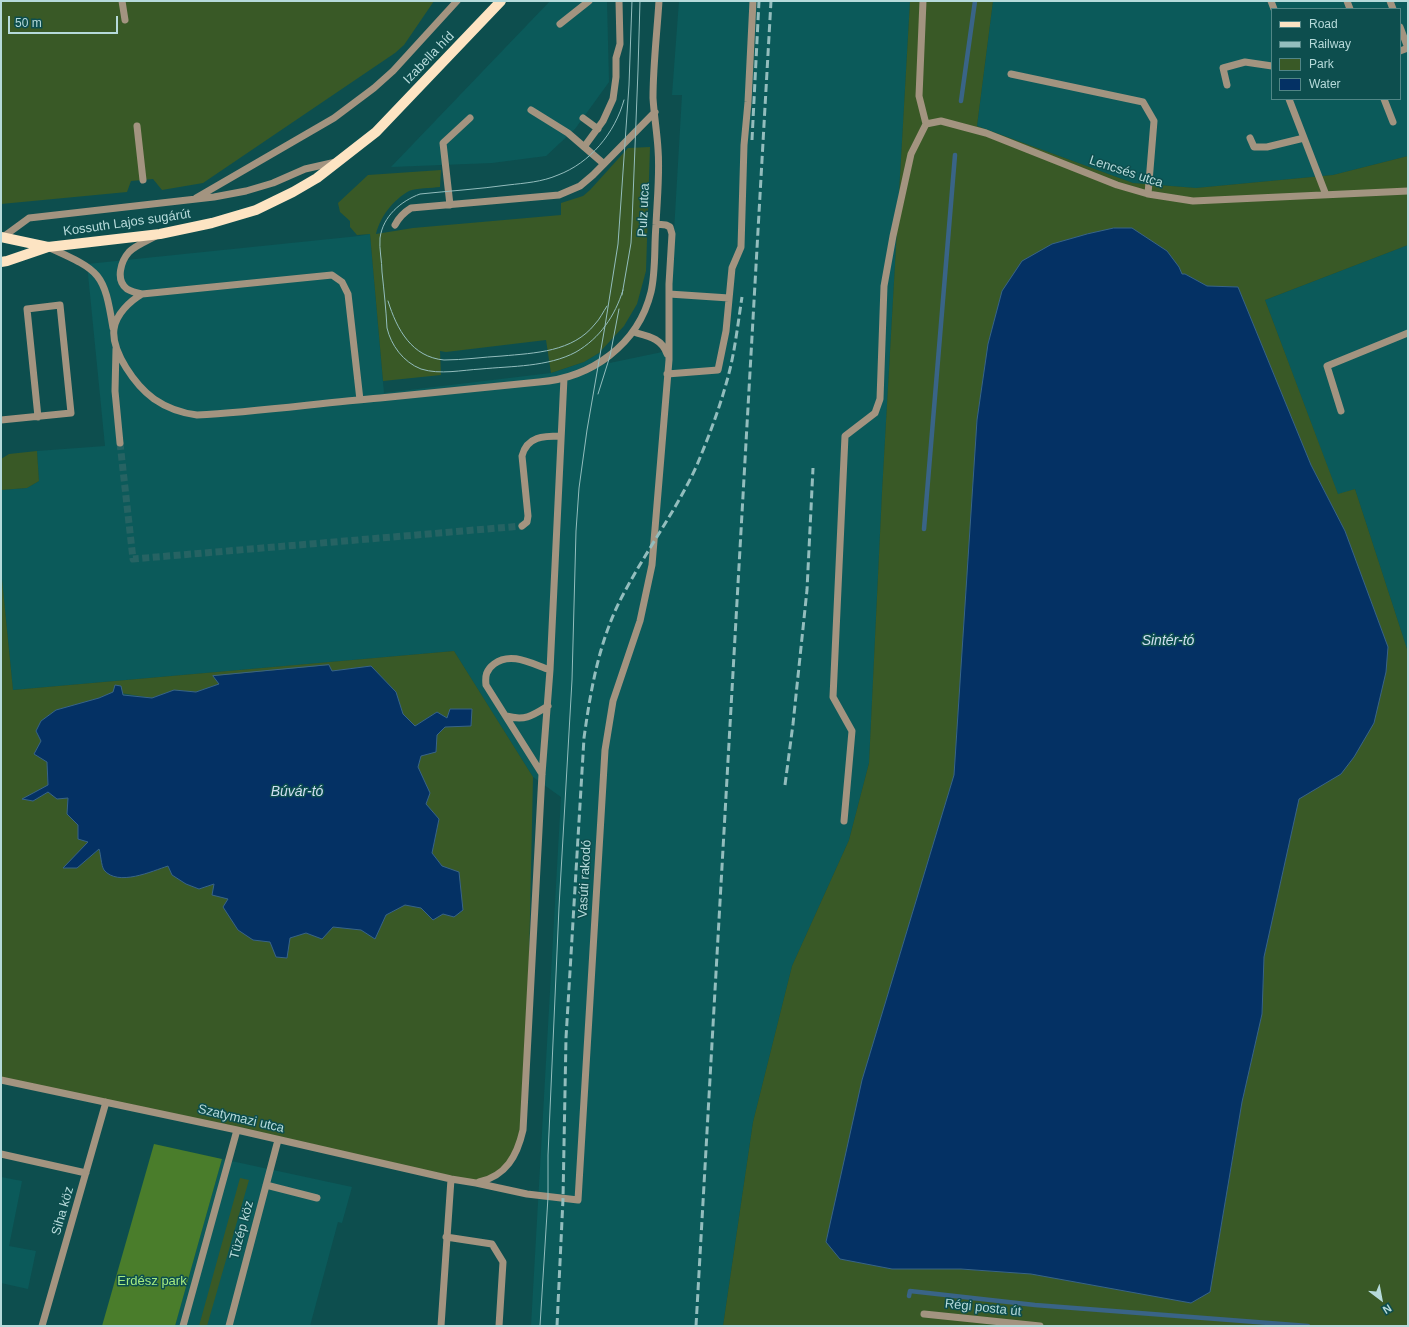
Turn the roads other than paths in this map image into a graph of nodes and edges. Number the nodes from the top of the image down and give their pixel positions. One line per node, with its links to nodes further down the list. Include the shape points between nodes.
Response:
1 (122, 1): 9 (street)
2 (457, 1): 36 (street, via 393,71 353,105)
3 (501, 1): 26 (main road, Izabella híd)
4 (589, 1): 10 (street)
5 (619, 1): 25 (street, via 620,44 616,58 613,99)
6 (659, 1): 19 (street, Pulz utca)
7 (753, 1): 46 (street, via 741,247 732,268)
8 (923, 1): 23 (street, via 918,96)
9 (124, 20)
10 (560, 24)
11 (1406, 34): 12 (street)
12 (1408, 48)
13 (1271, 66): 15 (street, via 1245,62 1223,68)
14 (1011, 74): 34 (street, via 1143,102 1154,121)
15 (1227, 84)
16 (1289, 100): 28 (street)
17 (1384, 100): 22 (street)
18 (530, 110): 29 (street, via 568,133)
19 (654, 112): 31 (street); 38 (street, Pulz utca, via 659,165)
20 (470, 118): 37 (street, via 443,143)
21 (583, 118): 25 (street)
22 (1393, 122)
23 (926, 124): 34 (street, Lencsés utca, via 941,121 986,134 1117,185); 65 (street, via 911,154 884,286 880,399 875,413 845,436 833,697 852,731)
24 (137, 126): 32 (street)
25 (598, 129): 29 (street)
26 (376, 132): 30 (main road, Kossuth Lajos sugárút)
27 (1250, 138): 28 (street, via 1254,147 1267,147)
28 (1304, 138): 35 (street)
29 (584, 147): 31 (street)
30 (340, 161): 36 (street, via 305,169 246,191); 40 (main road, Kossuth Lajos sugárút, via 317,178 256,210)
31 (604, 164): 37 (street, via 580,186 559,195)
32 (143, 180)
33 (1408, 191): 35 (street, Lencsés utca)
34 (1148, 194): 35 (street, Lencsés utca, via 1194,202)
35 (1326, 195)
36 (193, 200): 41 (street, via 29,218)
37 (450, 205): 39 (street, via 411,208 404,212)
38 (656, 224): 45 (street, Vasúti rakodó, via 666,225 671,231); 48 (street, Pulz utca, via 653,282 645,308)
39 (395, 225)
40 (160, 234): 42 (main road, Kossuth Lajos sugárút); 44 (street, via 130,252 121,266 120,273 124,286)
41 (2, 237): 42 (main road, Kossuth Lajos sugárút)
42 (48, 247): 43 (main road, Kossuth Lajos sugárút); 47 (street, via 79,261 99,276 105,287)
43 (1, 262)
44 (142, 294): 47 (street, via 124,308); 54 (street, via 332,275 342,282 348,294)
45 (669, 294): 46 (street); 51 (street, Vasúti rakodó)
46 (729, 298): 52 (street, via 726,331 718,370)
47 (114, 330): 50 (street)
48 (633, 332): 51 (street, via 658,340 665,349); 53 (street, Pulz utca, via 621,346 601,362 582,373)
49 (1408, 333): 55 (street, via 1327,366)
50 (116, 345): 54 (street, Pulz utca, via 121,358 140,386 153,398 185,413 211,415); 59 (street, via 115,391)
51 (668, 360): 52 (street, Vasúti rakodó)
52 (667, 374): 76 (street, Vasúti rakodó, via 652,565 640,621 613,701 605,750)
53 (564, 378): 54 (street, Pulz utca, via 546,382); 58 (street)
54 (360, 400)
55 (1341, 410)
56 (38, 417): 56 (street, via 71,413 60,305 27,309); 57 (street)
57 (1, 420)
58 (561, 436): 60 (street, via 535,439 524,448 522,456 528,516 527,522); 61 (street)
59 (120, 443)
60 (522, 526)
61 (550, 670): 62 (street); 63 (street, via 513,658 501,659 489,668 485,676 486,685)
62 (548, 706): 63 (street, via 526,718); 64 (street)
63 (506, 716): 64 (street)
64 (542, 774): 73 (street, via 523,1130 520,1144 507,1166 488,1180)
65 (844, 821)
66 (1, 1080): 67 (street, Szatymazi utca)
67 (106, 1102): 68 (street, Szatymazi utca); 71 (street, Siha köz)
68 (237, 1130): 69 (street, Szatymazi utca); 80 (street)
69 (278, 1140): 72 (street, Szatymazi utca); 74 (street, Tüzép köz)
70 (1, 1154): 71 (street)
71 (86, 1173): 79 (street, Siha köz)
72 (451, 1179): 73 (street, Szatymazi utca); 77 (street)
73 (476, 1183): 76 (street, Szatymazi utca, via 527,1194)
74 (266, 1185): 75 (street); 81 (street, Tüzép köz)
75 (317, 1198)
76 (578, 1200)
77 (446, 1237): 82 (street); 83 (street, via 492,1244 503,1262)
78 (924, 1314): 84 (street, Régi posta út)
79 (42, 1326)
80 (183, 1326)
81 (229, 1326)
82 (441, 1326)
83 (499, 1326)
84 (1040, 1326)

